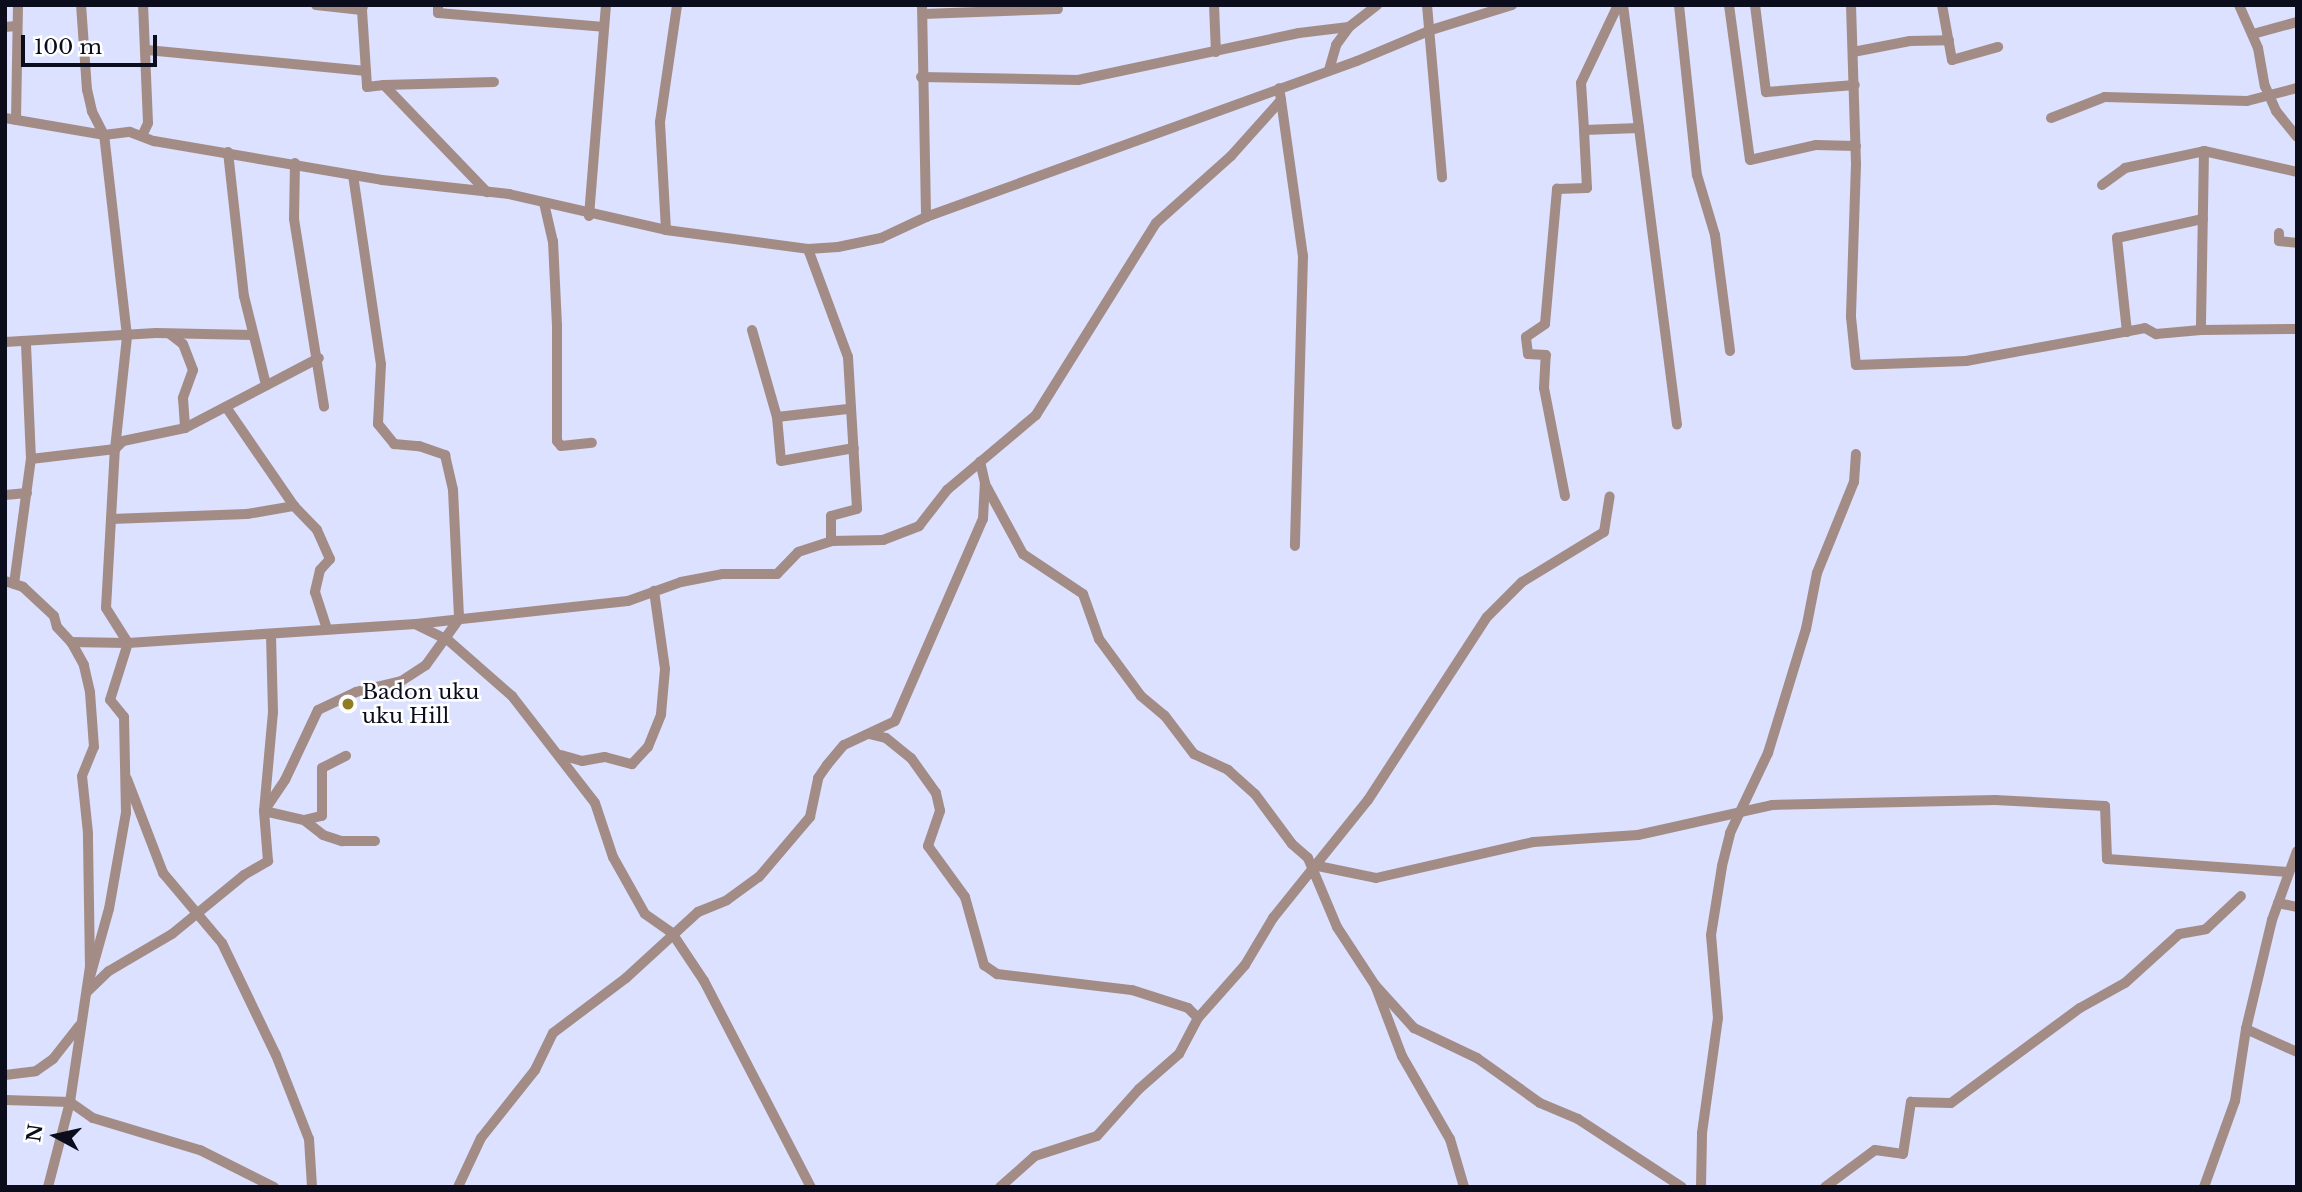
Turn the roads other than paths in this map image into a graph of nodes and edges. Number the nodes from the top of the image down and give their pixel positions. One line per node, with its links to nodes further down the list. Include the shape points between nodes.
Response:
1 (18, 5): 23 (street)
2 (81, 5): 48 (street, via 87,90)
3 (143, 5): 30 (street)
4 (316, 5): 19 (street)
5 (438, 5): 24 (street, via 438,13)
6 (606, 5): 24 (street)
7 (677, 5): 64 (street, via 660,122)
8 (1213, 5): 31 (street)
9 (1377, 5): 25 (street)
10 (1427, 5): 26 (street)
11 (1511, 5): 26 (street)
12 (1620, 5): 46 (street); 47 (street, via 1581,83)
13 (1679, 5): 77 (street, via 1697,175 1715,235)
14 (1729, 5): 51 (street, via 1750,160 1816,145)
15 (1755, 5): 38 (street, via 1766,92)
16 (1851, 5): 32 (street)
17 (1942, 5): 28 (street)
18 (2239, 5): 27 (street)
19 (363, 7): 34 (street)
20 (1058, 9): 21 (street)
21 (922, 10): 35 (street)
22 (2297, 22): 27 (street)
23 (11, 26): 45 (street)
24 (603, 27): 61 (street)
25 (1349, 27): 31 (street); 33 (street, via 1336,45)
26 (1431, 30): 33 (street); 57 (street)
27 (2253, 34): 41 (street)
28 (1949, 40): 29 (street, via 1952,60); 32 (street, via 1910,41)
29 (1998, 47)
30 (147, 50): 34 (street); 49 (street, via 148,123)
31 (1216, 52): 35 (street, via 1078,80)
32 (1853, 52): 38 (street)
33 (1329, 70): 39 (street)
34 (366, 71): 37 (street, via 367,87)
35 (921, 77): 62 (street)
36 (494, 82): 37 (street)
37 (384, 85): 59 (street)
38 (1855, 85): 51 (street)
39 (1279, 88): 42 (street); 62 (street)
40 (2297, 88): 41 (street)
41 (2270, 97): 44 (street, via 2214,102 2105,97); 50 (street)
42 (1282, 100): 91 (street, via 1231,156 1156,223 1036,415); 100 (street, via 1303,257)
43 (5, 118): 45 (street)
44 (2051, 118)
45 (16, 120): 48 (street)
46 (1639, 128): 47 (street); 84 (street)
47 (1584, 130): 95 (street, via 1587,188 1557,188 1545,324 1525,337 1528,354 1546,355 1544,388)
48 (104, 135): 49 (street); 74 (street)
49 (142, 136): 53 (street)
50 (2297, 137)
51 (1856, 146): 71 (street, via 1851,317 1856,365 1966,361)
52 (2204, 151): 55 (street); 58 (street, via 2125,168); 63 (street)
53 (228, 152): 54 (street); 73 (street, via 244,296)
54 (295, 163): 56 (street); 78 (street, via 294,219)
55 (2297, 172)
56 (353, 175): 59 (street); 103 (street, via 381,364 378,424 394,444 445,455 453,490)
57 (1442, 177)
58 (2102, 185)
59 (487, 192): 60 (street)
60 (544, 203): 61 (street); 86 (street, via 553,241 557,314 557,441 561,446)
61 (589, 216): 64 (street)
62 (926, 216): 67 (street, via 881,238)
63 (2203, 219): 70 (street); 71 (street, via 2116,238)
64 (666, 230): 67 (street)
65 (2278, 233): 66 (street, via 2279,241)
66 (2297, 243)
67 (808, 249): 82 (street, via 848,357)
68 (2297, 329): 70 (street)
69 (752, 330): 83 (street)
70 (2201, 330): 71 (street)
71 (2127, 332)
72 (170, 334): 73 (street); 74 (street); 85 (street, via 183,344 193,370 183,398)
73 (253, 335): 79 (street)
74 (127, 336): 76 (street); 88 (street)
75 (5, 342): 76 (street)
76 (26, 343): 90 (street)
77 (1730, 351)
78 (319, 358): 79 (street); 81 (street)
79 (265, 385): 80 (street)
80 (226, 407): 85 (street); 97 (street)
81 (324, 407)
82 (848, 409): 83 (street); 87 (street)
83 (777, 417): 87 (street, via 781,461)
84 (1677, 425)
85 (185, 428): 88 (street, via 123,441)
86 (592, 443)
87 (853, 448): 99 (street, via 857,509 831,516)
88 (115, 449): 90 (street); 98 (street)
89 (1856, 454): 115 (street, via 1854,482 1817,573 1768,753)
90 (32, 458): 93 (street)
91 (980, 462): 92 (street); 99 (street, via 947,490 919,526 883,540)
92 (985, 483): 110 (street, via 983,519 970,557 946,601 908,696 895,721); 119 (street, via 1023,554 1083,594 1099,639 1140,696 1165,716 1194,754 1228,769 1255,794)
93 (27, 493): 94 (street); 101 (street)
94 (5, 495)
95 (1564, 496)
96 (1610, 496): 119 (street, via 1604,532 1522,582 1487,617 1368,800)
97 (294, 506): 98 (street, via 247,514); 105 (street, via 317,530 330,559 320,570 315,592)
98 (111, 519): 109 (street, via 106,608)
99 (831, 541): 102 (street, via 798,552 777,574 723,574)
100 (1295, 546)
101 (10, 582): 108 (street, via 54,616 57,627)
102 (654, 591): 103 (street, via 628,601); 111 (street, via 665,669 661,714 648,747 632,764 605,757 582,761)
103 (459, 619): 104 (street); 107 (street)
104 (415, 624): 105 (street); 107 (street)
105 (327, 629): 106 (street)
106 (271, 635): 109 (street); 114 (street, via 272,712)
107 (448, 640): 111 (street, via 512,696 540,736); 114 (street, via 426,665 401,681 356,692 318,710 285,780)
108 (71, 642): 109 (street); 127 (street, via 84,665 90,692 94,747 82,776 90,921)
109 (128, 643): 113 (street, via 110,700 124,717)
110 (869, 734): 125 (street, via 844,745 827,765 818,778 810,817 759,877 727,900 698,912); 128 (street, via 886,738 911,758 936,793 940,811 928,846 965,897 984,965 997,974 1132,990 1188,1008)
111 (560, 754): 125 (street, via 595,803 613,856 645,914)
112 (346, 756): 116 (street, via 322,768 322,816)
113 (125, 775): 124 (street, via 163,873); 127 (street, via 126,813 109,909)
114 (264, 811): 116 (street); 124 (street, via 268,861 244,875)
115 (1740, 813): 119 (street, via 1637,835 1533,842 1376,878); 120 (street, via 1772,805 1991,800 2105,806 2107,859); 143 (street, via 1721,866 1711,935 1718,1018 1702,1133)
116 (304, 820): 117 (street, via 323,835)
117 (375, 841)
118 (2296, 853): 120 (street)
119 (1313, 865): 126 (street, via 1338,927); 128 (street, via 1245,965)
120 (2289, 872): 122 (street)
121 (2241, 895): 144 (street, via 2206,929 2179,934 2124,983 2080,1008 1951,1103 1911,1102 1903,1154 1875,1150)
122 (2278, 902): 123 (street); 130 (street)
123 (2297, 907)
124 (199, 914): 127 (street); 137 (street, via 234,964 295,1099 309,1139)
125 (672, 933): 138 (street, via 626,978 553,1033 536,1070 481,1138); 139 (street, via 704,981)
126 (1375, 985): 141 (street, via 1402,1056 1450,1139); 142 (street, via 1414,1028 1477,1058 1540,1103 1578,1119)
127 (87, 988): 129 (street)
128 (1198, 1018): 140 (street, via 1179,1054 1139,1089 1097,1136 1035,1156)
129 (83, 1019): 132 (street, via 72,1039 45,1065 36,1071); 134 (street)
130 (2246, 1029): 131 (street); 145 (street, via 2235,1101)
131 (2297, 1052)
132 (5, 1075)
133 (5, 1100): 134 (street)
134 (70, 1102): 135 (street); 136 (street, via 93,1118 200,1150)
135 (48, 1187)
136 (274, 1187)
137 (312, 1187)
138 (458, 1187)
139 (811, 1187)
140 (1000, 1187)
141 (1464, 1187)
142 (1682, 1187)
143 (1701, 1187)
144 (1825, 1187)
145 (2204, 1187)

